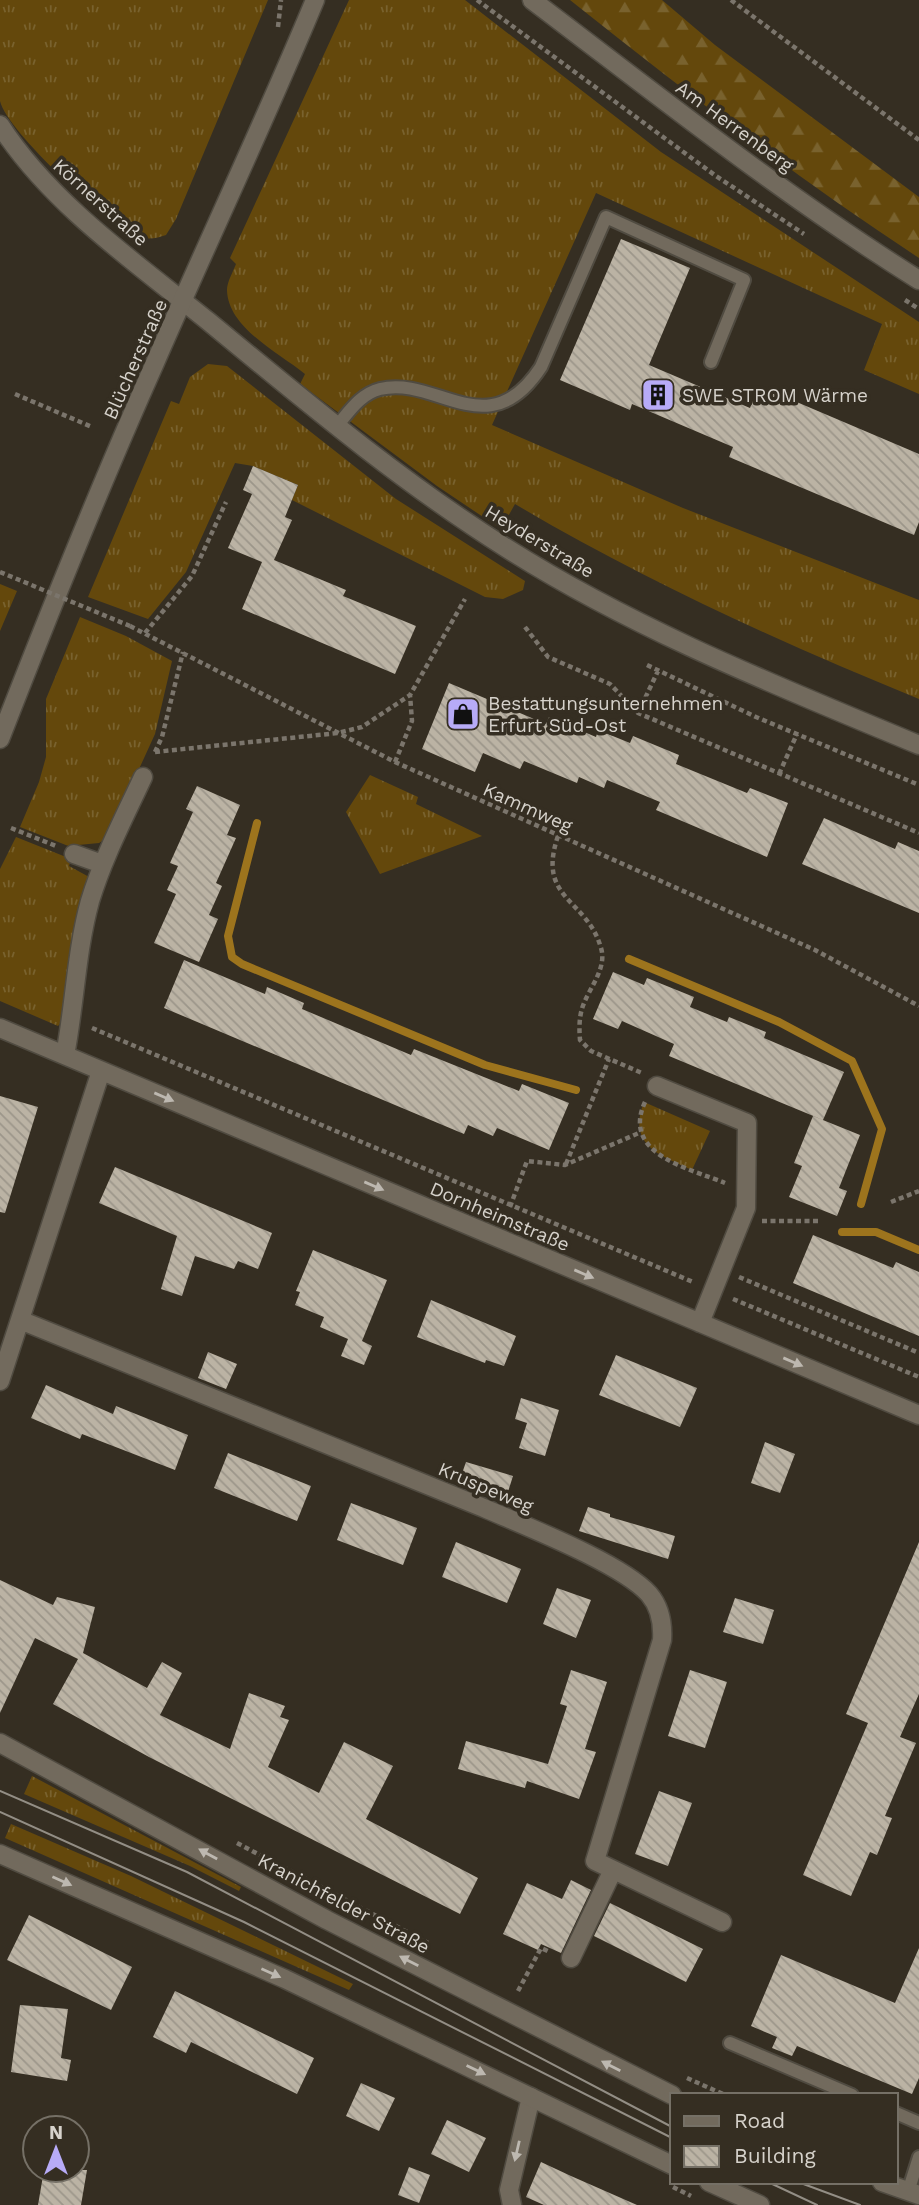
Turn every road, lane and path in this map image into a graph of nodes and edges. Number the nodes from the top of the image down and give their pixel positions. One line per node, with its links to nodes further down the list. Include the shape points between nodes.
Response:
1 (315, 0): 10 (street, Blücherstraße)
2 (477, 0): 7 (path, via 716,176)
3 (532, 0): 8 (street, Am Herrenberg, via 737,155)
4 (731, 0): 6 (path)
5 (0, 125): 10 (street, Körnerstraße, via 44,184)
6 (919, 140)
7 (806, 235)
8 (919, 280)
9 (897, 294): 11 (path)
10 (183, 302): 15 (street, Heyderstraße); 29 (street, Blücherstraße, via 48,614)
11 (919, 309)
12 (711, 362): 15 (lane, via 744,280 606,217 541,368 529,385 493,404 469,407 396,387 378,390 359,400)
13 (15, 394): 14 (path)
14 (92, 427)
15 (336, 427): 30 (street, Heyderstraße, via 429,498 618,611 771,683)
16 (226, 502): 20 (path, via 192,576)
17 (0, 572): 20 (path, Kammweg, bridge)
18 (465, 599): 24 (path)
19 (525, 627): 25 (path, via 548,657 610,684)
20 (145, 633): 21 (path, Kammweg)
21 (183, 652): 26 (path, Kammweg); 28 (path)
22 (647, 665): 23 (path)
23 (658, 671): 25 (path); 27 (path)
24 (410, 695): 26 (path, via 362,727); 32 (path, via 412,721)
25 (638, 713): 33 (path)
26 (338, 733): 31 (path); 32 (path, Kammweg)
27 (797, 734): 33 (path); 35 (path)
28 (162, 737)
29 (0, 738)
30 (919, 745)
31 (155, 752)
32 (395, 762): 38 (path, Kammweg)
33 (779, 774): 37 (path)
34 (143, 778): 40 (street)
35 (919, 785)
36 (11, 828): 39 (path)
37 (919, 833)
38 (558, 836): 41 (path, Kammweg, via 815,950); 45 (path, via 551,855 553,880 596,933 603,951 602,965 583,1005 580,1040 590,1051)
39 (74, 854): 40 (street)
40 (102, 864): 42 (street, via 80,945)
41 (919, 1006)
42 (72, 1019): 44 (street); 53 (path)
43 (0, 1028): 44 (street, Dornheimstraße)
44 (65, 1055): 46 (street, Dornheimstraße)
45 (609, 1059): 47 (path, via 658,1080); 49 (path)
46 (101, 1071): 58 (street); 59 (street, Dornheimstraße, one-way to 59)
47 (657, 1086): 48 (path, via 639,1116); 51 (street, via 747,1123)
48 (639, 1133): 49 (path); 51 (path, via 659,1154)
49 (565, 1165): 53 (path, via 527,1161)
50 (919, 1191): 52 (path)
51 (745, 1192): 54 (street, via 746,1208)
52 (891, 1202)
53 (510, 1207): 57 (path)
54 (740, 1221): 55 (path); 56 (street)
55 (821, 1221)
56 (721, 1270): 57 (street); 60 (path)
57 (713, 1291): 59 (street); 61 (path)
58 (20, 1320): 62 (street); 67 (street, Kruspeweg, via 484,1508 641,1586 659,1611 662,1640 594,1861)
59 (700, 1323): 63 (street, Dornheimstraße, one-way to 63)
60 (919, 1353)
61 (919, 1377)
62 (0, 1381)
63 (919, 1415)
64 (0, 1743): 78 (street, Kranichfelder Straße, one-way to 64, via 327,1920)
65 (233, 1841): 69 (path)
66 (0, 1854): 79 (street, one-way to 79, via 297,1985)
67 (613, 1870): 68 (street); 70 (street)
68 (722, 1922)
69 (432, 1945)
70 (571, 1958): 72 (path, via 569,1962 541,1948)
71 (506, 1984): 72 (path)
72 (518, 1991): 73 (path)
73 (530, 1997)
74 (730, 2043): 77 (lane)
75 (681, 2075): 76 (path)
76 (721, 2093)
77 (847, 2093)
78 (670, 2094)
79 (531, 2097): 83 (street); 88 (street, one-way to 88, via 509,2190)
80 (898, 2114): 81 (lane)
81 (919, 2123)
82 (919, 2157): 86 (lane)
83 (670, 2164)
84 (713, 2184): 87 (street)
85 (887, 2184): 86 (street)
86 (914, 2194)
87 (752, 2204)
88 (512, 2205)

